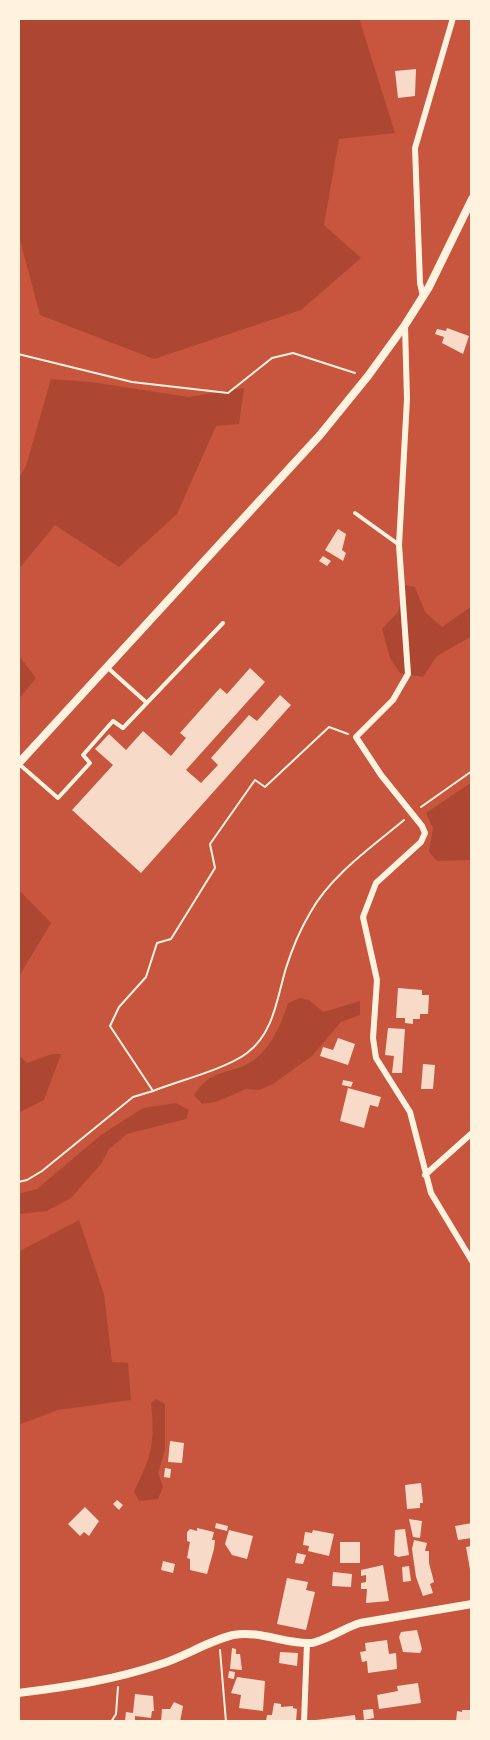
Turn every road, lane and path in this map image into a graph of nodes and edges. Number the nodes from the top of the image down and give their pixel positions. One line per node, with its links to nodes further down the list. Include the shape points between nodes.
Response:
1 (453, 18): 3 (street, via 415,148)
2 (472, 199): 3 (street)
3 (423, 296): 4 (street)
4 (405, 325): 6 (street); 8 (street, via 407,399)
5 (18, 354): 6 (path, via 121,380 190,391 228,393 272,358 293,353)
6 (368, 376): 10 (street, via 320,435)
7 (355, 513): 8 (lane)
8 (399, 545): 12 (street, via 408,674 393,700)
9 (223, 623): 11 (lane)
10 (108, 668): 11 (lane); 13 (street)
11 (147, 703): 13 (lane, via 123,728 113,721 83,755 90,763 58,798)
12 (356, 737): 15 (street); 16 (path, via 329,727 265,787 255,780 210,844 215,868 171,939 157,943 146,977 119,1007 110,1026)
13 (18, 764)
14 (472, 771): 15 (path)
15 (411, 814): 16 (path, via 354,862 310,911 286,967 272,1018 246,1053); 18 (street, via 422,826 421,842 375,883 363,917 377,980 376,1058 410,1112)
16 (153, 1091): 19 (path, via 133,1097 42,1171)
17 (472, 1133): 18 (street)
18 (425, 1175): 20 (street, via 444,1218)
19 (18, 1182)
20 (472, 1261)
21 (472, 1604): 23 (street, via 360,1623)
22 (219, 1639): 23 (street, via 252,1633); 24 (street, via 165,1663); 27 (path)
23 (307, 1643): 28 (street)
24 (118, 1677): 25 (street); 26 (path, via 116,1714)
25 (18, 1693)
26 (111, 1722)
27 (226, 1722)
28 (304, 1722)

